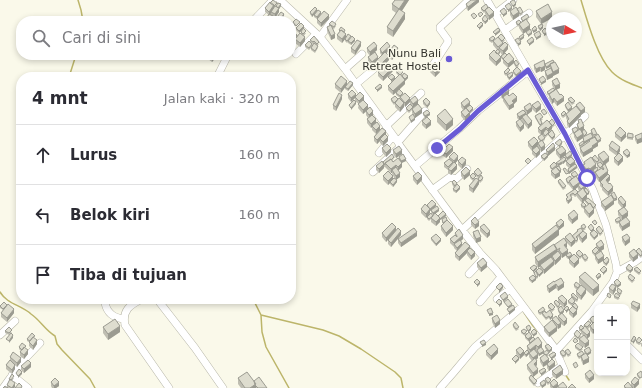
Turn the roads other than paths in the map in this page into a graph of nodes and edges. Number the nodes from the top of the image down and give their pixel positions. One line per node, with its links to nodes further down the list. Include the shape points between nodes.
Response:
1 (273, 0): 9 (street)
2 (280, 0): 10 (street)
3 (347, 0): 13 (street)
4 (469, 0): 17 (street, via 440,27 448,42)
5 (487, 0): 8 (street)
6 (514, 0): 8 (street)
7 (529, 13): 12 (street)
8 (495, 14): 12 (street)
9 (258, 16)
10 (293, 16)
11 (296, 20): 13 (street)
12 (505, 30): 20 (street)
13 (318, 35): 14 (street); 19 (street)
14 (296, 54)
15 (362, 54): 19 (street)
16 (226, 60): 21 (street)
17 (433, 66)
18 (375, 68): 22 (street)
19 (345, 69): 22 (street)
20 (528, 71): 27 (street); 30 (street)
21 (220, 72)
22 (356, 84): 26 (street)
23 (421, 93): 26 (street)
24 (425, 110): 28 (street)
25 (585, 116): 27 (street)
26 (386, 126): 28 (street)
27 (563, 136): 34 (street); 37 (street, via 593,190 606,225)
28 (397, 142): 29 (street); 30 (street); 32 (street)
29 (379, 153)
30 (415, 166): 33 (street)
31 (467, 169): 33 (street, via 456,179 450,177)
32 (373, 172)
33 (432, 190): 34 (street)
34 (462, 230): 35 (street)
35 (484, 257): 38 (street); 39 (street)
36 (642, 257): 37 (street)
37 (617, 272): 46 (street)
38 (469, 274)
39 (502, 277): 40 (street); 42 (street)
40 (510, 289): 41 (street); 47 (street)
41 (498, 299)
42 (480, 302)
43 (105, 304): 49 (street, via 109,313)
44 (134, 304): 49 (street, via 127,309)
45 (161, 304): 61 (street)
46 (599, 304)
47 (523, 306): 54 (street); 62 (street, via 475,347)
48 (594, 311): 54 (street)
49 (124, 319): 60 (street, via 128,330)
50 (15, 321): 51 (street)
51 (0, 335)
52 (40, 343): 56 (street)
53 (630, 348): 55 (street)
54 (555, 349): 57 (street, via 563,368)
55 (642, 360)
56 (12, 375): 58 (street); 59 (street)
57 (538, 383)
58 (3, 388)
59 (28, 388)
60 (169, 388)
61 (223, 388)
62 (440, 388)

